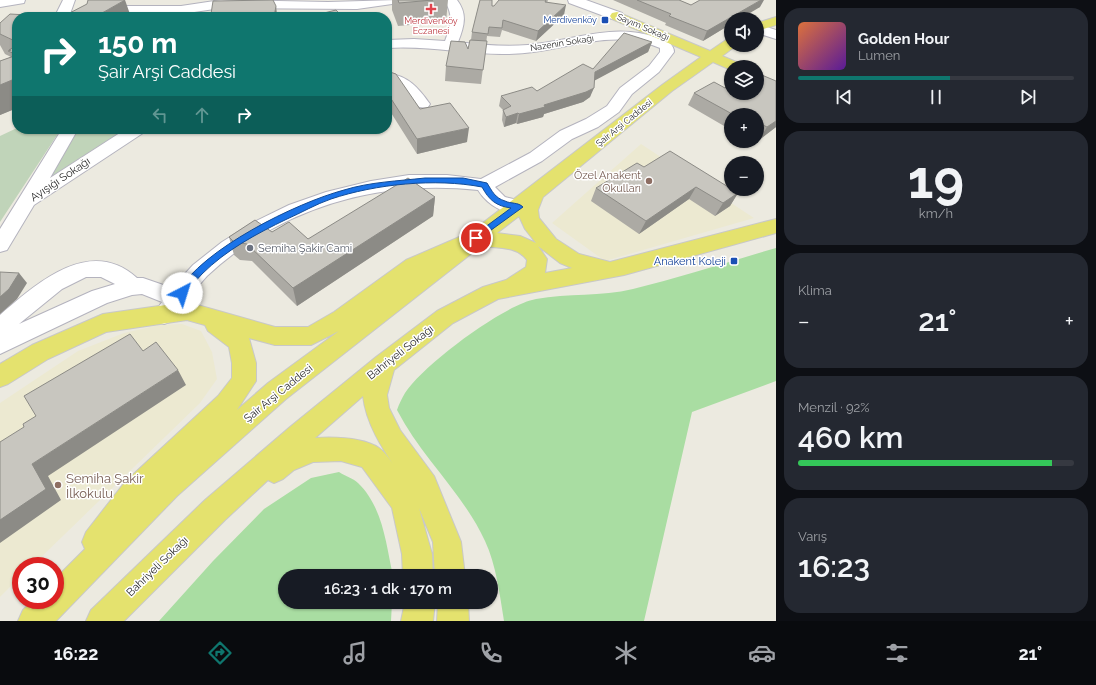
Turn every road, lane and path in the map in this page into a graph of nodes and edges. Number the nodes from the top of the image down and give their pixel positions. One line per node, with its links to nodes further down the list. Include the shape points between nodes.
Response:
1 (18, 0): 8 (street)
2 (69, 0): 13 (street)
3 (201, 0): 12 (street)
4 (392, 0): 9 (street)
5 (450, 0): 24 (street, via 456,6 459,19)
6 (574, 0): 11 (street, Sayım Sokağı)
7 (617, 0): 11 (street)
8 (0, 3)
9 (357, 5): 10 (street); 17 (street)
10 (328, 6): 12 (street, via 237,4); 16 (street)
11 (601, 9): 18 (street, Sayım Sokağı)
12 (181, 10): 14 (street); 15 (street)
13 (64, 12)
14 (114, 12)
15 (178, 12)
16 (313, 12)
17 (362, 12)
18 (617, 16): 25 (main road); 27 (main road, Sayım Sokağı)
19 (776, 21): 20 (main road)
20 (764, 25)
21 (764, 31): 22 (street)
22 (776, 35)
23 (392, 43): 24 (street, Nazenin Sokağı)
24 (450, 45): 25 (street, Nazenin Sokağı, via 497,50 544,47 568,41 616,36 638,38)
25 (665, 47): 31 (main road, via 677,63); 35 (street, Şair Arşi Caddesi, via 667,52 657,66 626,92 613,109 592,123 566,135 536,157)
26 (724, 48): 27 (main road, Şair Arşi Caddesi)
27 (712, 57): 28 (main road, Sayım Sokağı); 31 (main road, Şair Arşi Caddesi)
28 (724, 62)
29 (724, 73): 31 (main road, via 705,74)
30 (392, 79): 32 (street, via 410,87)
31 (667, 88): 36 (main road, Şair Arşi Caddesi)
32 (422, 104)
33 (67, 134): 37 (street)
34 (129, 134): 37 (street, Ayışığı Sokağı)
35 (484, 185): 38 (street, via 491,196 503,204); 45 (street, via 452,180 425,180 345,192 326,198 276,220 236,242 200,272)
36 (535, 194): 38 (main road, Şair Arşi Caddesi); 42 (main road, via 528,211 530,223 567,258 594,267)
37 (27, 201): 41 (street, Ayışığı Sokağı)
38 (519, 207): 40 (main road, Şair Arşi Caddesi)
39 (776, 226): 42 (main road, Bahriyeli Sokağı)
40 (476, 238): 44 (main road, via 520,243 530,249 537,259 536,270); 46 (main road, via 413,265 342,318 311,336 275,336); 55 (main road, Şair Arşi Caddesi, via 278,391 167,487)
41 (0, 245)
42 (624, 267): 44 (main road, Bahriyeli Sokağı)
43 (132, 287): 45 (street, via 143,286); 47 (street, via 119,275 87,268 71,274 36,296); 48 (street, via 100,297)
44 (512, 287): 49 (main road, Bahriyeli Sokağı, via 491,293 445,317)
45 (170, 307): 46 (main road); 50 (main road, via 103,323 40,352)
46 (208, 318): 54 (main road, via 240,342 244,381 227,404 136,492)
47 (0, 328)
48 (0, 344)
49 (384, 364): 51 (main road, Bahriyeli Sokağı); 53 (main road, via 375,395 377,409 390,438 424,484 447,542)
50 (0, 377)
51 (215, 510): 52 (main road, via 254,486 284,461 313,450 342,449 370,457 404,502); 61 (main road, Bahriyeli Sokağı)
52 (417, 569)
53 (449, 569)
54 (64, 583)
55 (64, 591)
56 (43, 609): 60 (main road)
57 (46, 609): 60 (main road, Şair Arşi Caddesi)
58 (419, 609): 62 (main road)
59 (453, 609): 63 (main road)
60 (34, 621)
61 (102, 621)
62 (417, 621)
63 (453, 621)

